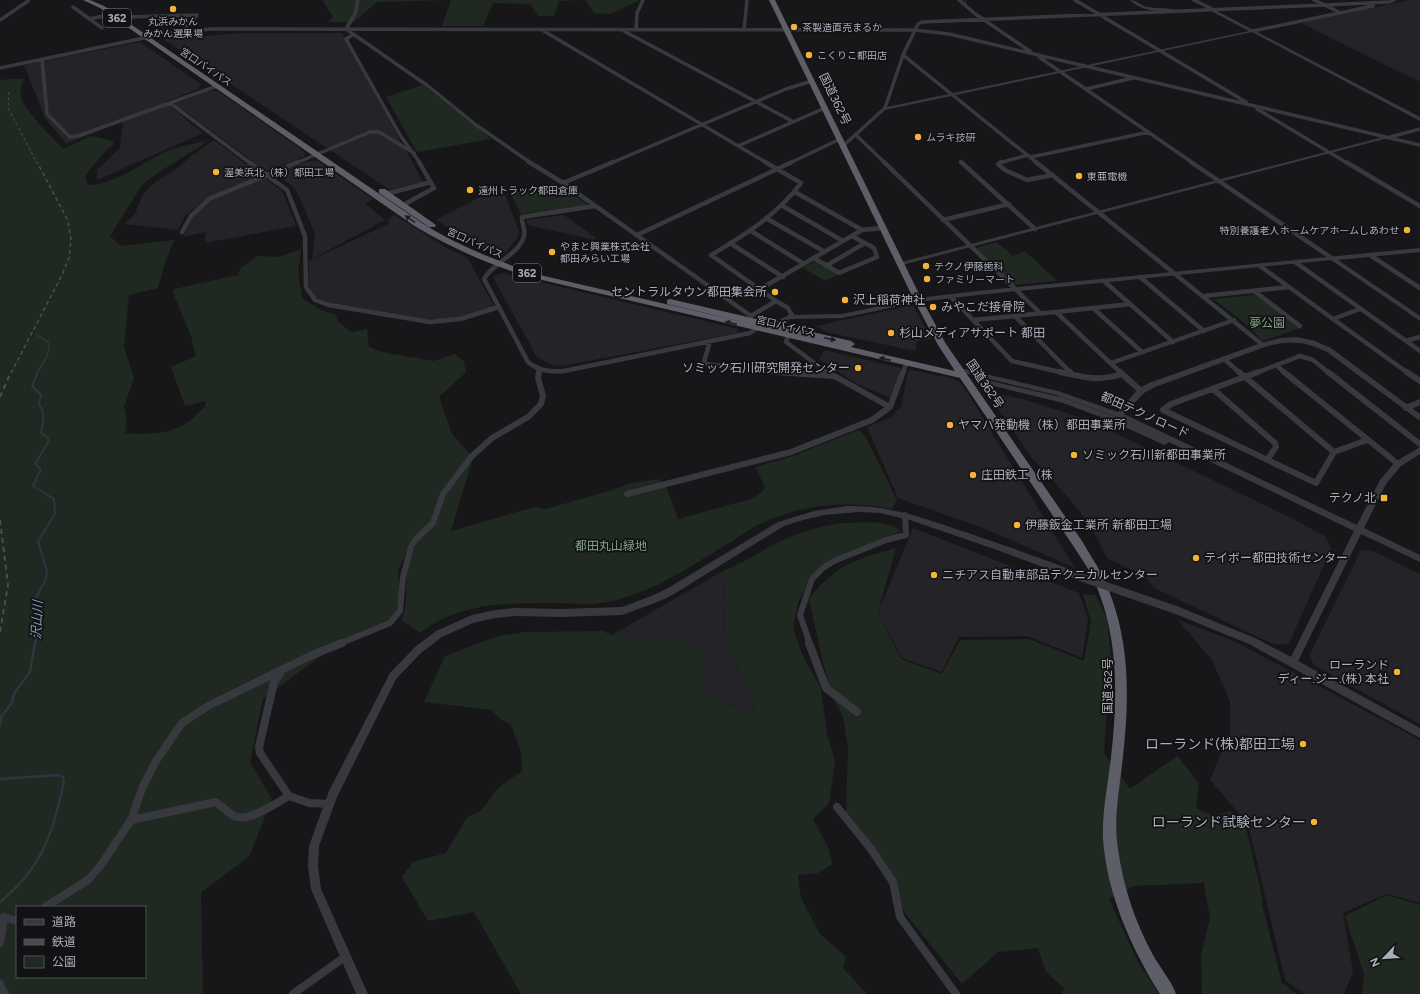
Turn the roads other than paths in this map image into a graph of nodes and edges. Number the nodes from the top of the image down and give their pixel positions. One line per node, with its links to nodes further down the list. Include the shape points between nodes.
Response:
1 (86, 0): 20 (highway, 宮口バイパス / 362)
2 (96, 0): 24 (highway, 宮口バイパス / 362)
3 (358, 0): 29 (street, via 358,8)
4 (643, 0): 32 (street, via 637,13)
5 (746, 0): 33 (street)
6 (772, 0): 34 (highway, 国道362号)
7 (959, 0): 26 (street)
8 (1075, 0): 21 (street)
9 (1132, 0): 18 (street, via 1137,6 1145,9)
10 (1194, 0): 17 (street)
11 (1314, 0): 15 (street)
12 (1394, 0): 14 (street)
13 (28, 1): 23 (street)
14 (1381, 3): 15 (street); 19 (street)
15 (1325, 5): 17 (street); 19 (street)
16 (73, 7): 25 (street)
17 (1213, 10): 18 (street); 37 (street)
18 (1176, 11): 21 (street)
19 (1341, 13): 37 (street)
20 (113, 14): 25 (street); 39 (highway, 宮口バイパス / 362)
21 (1099, 14): 26 (street); 40 (street)
22 (0, 17): 23 (street)
23 (5, 17): 27 (street)
24 (124, 17): 36 (street, via 197,15); 39 (highway, 宮口バイパス / 362)
25 (89, 19): 28 (street)
26 (982, 19): 35 (street, via 929,21 918,24); 42 (street)
27 (0, 20)
28 (102, 28)
29 (346, 29): 30 (street); 36 (street); 38 (street)
30 (540, 29): 31 (street); 59 (street)
31 (621, 30): 32 (street); 52 (street)
32 (636, 30): 33 (street)
33 (744, 30): 34 (street)
34 (787, 30): 35 (street); 48 (highway, 国道362号)
35 (915, 30): 41 (street); 42 (street, via 949,34)
36 (183, 31): 39 (street)
37 (1253, 31): 40 (street); 57 (street)
38 (353, 35): 68 (street, via 346,39 400,135); 77 (street, via 428,86 528,162)
39 (150, 37): 43 (street); 49 (highway, 宮口バイパス / 362); 67 (highway, 宮口バイパス / 362)
40 (1160, 51): 44 (street); 54 (street)
41 (903, 55): 51 (street); 56 (street)
42 (1035, 55): 44 (street); 46 (street)
43 (42, 59): 45 (street); 53 (street, via 47,114 70,137)
44 (1084, 67): 46 (street); 47 (street)
45 (0, 68)
46 (1060, 72): 50 (street); 51 (street)
47 (1134, 78): 50 (street); 54 (street)
48 (812, 81): 52 (street); 55 (highway, 国道362号)
49 (217, 86): 53 (street); 67 (highway, 宮口バイパス / 362)
50 (1086, 89): 61 (street)
51 (952, 94): 56 (street); 70 (street)
52 (756, 102): 58 (street); 59 (street)
53 (170, 103): 73 (street)
54 (1251, 105): 63 (street); 69 (street)
55 (825, 108): 58 (street); 64 (highway, 国道362号)
56 (885, 108): 62 (street)
57 (1420, 119)
58 (792, 121): 66 (street)
59 (703, 124): 66 (street); 77 (street)
60 (1420, 129): 63 (street)
61 (1149, 132): 70 (street); 75 (street)
62 (856, 135): 64 (street); 87 (street)
63 (1389, 137): 65 (street); 69 (street)
64 (842, 143): 72 (street); 88 (highway, 国道362号)
65 (1420, 145)
66 (738, 146): 72 (street)
67 (320, 153): 68 (street, via 374,131); 73 (street); 79 (highway, 宮口バイパス / 362); 104 (highway, 宮口バイパス / 362, one-way to 67, via 444,241)
68 (414, 153): 76 (street)
69 (1331, 153): 75 (street); 84 (street)
70 (1030, 156): 74 (street); 74 (street, via 998,164 1027,180)
71 (961, 162): 80 (street)
72 (777, 168): 78 (street, via 801,182); 93 (street)
73 (265, 174): 92 (street, via 205,202 188,218); 124 (street, via 287,190 305,236 306,287 315,300 329,305 430,322 460,319)
74 (1053, 175): 85 (street)
75 (1220, 181): 85 (street); 103 (street)
76 (431, 182): 79 (street); 81 (street, via 434,190)
77 (563, 183): 83 (street)
78 (795, 192): 82 (street); 90 (street)
79 (386, 194): 81 (highway, 宮口バイパス / 362)
80 (1009, 204): 87 (street); 89 (street)
81 (403, 205): 104 (highway, 宮口バイパス / 362, via 436,228)
82 (781, 205): 86 (street); 95 (street)
83 (595, 206): 93 (street); 104 (street, via 522,218 523,239)
84 (1420, 206)
85 (1100, 212): 89 (street); 110 (street)
86 (766, 218): 91 (street); 100 (street)
87 (943, 220): 98 (street)
88 (883, 228): 90 (street); 107 (highway, 国道362号)
89 (1035, 229): 98 (street)
90 (862, 230): 94 (street)
91 (751, 231): 96 (street); 106 (street)
92 (182, 232)
93 (637, 235): 121 (street, via 751,316)
94 (852, 236): 95 (street); 97 (street)
95 (843, 241): 100 (street)
96 (730, 243): 111 (street); 116 (street, via 711,255)
97 (865, 243): 108 (street); 108 (street, via 874,248 877,257 839,273)
98 (970, 246): 107 (street); 117 (street)
99 (1420, 250): 101 (street)
100 (825, 252): 102 (street)
101 (1370, 255): 103 (street); 115 (street)
102 (814, 258): 106 (street); 108 (street)
103 (1333, 259): 105 (street); 132 (street)
104 (498, 262): 124 (street, via 484,279); 135 (highway, 宮口バイパス / 362); 137 (highway, 宮口バイパス / 362, one-way to 104, via 542,278)
105 (1295, 262): 109 (street); 126 (street)
106 (804, 264): 111 (street)
107 (900, 264): 122 (highway, 国道362号)
108 (826, 266)
109 (1260, 266): 110 (street); 114 (street)
110 (1175, 274): 112 (street); 119 (street)
111 (783, 276): 116 (street)
112 (1140, 277): 113 (street); 138 (street)
113 (1104, 281): 117 (street); 123 (street)
114 (1290, 287): 118 (street); 131 (street)
115 (1420, 288)
116 (760, 289): 121 (street)
117 (1015, 289): 120 (street); 128 (street)
118 (1254, 291): 119 (street); 136 (street)
119 (1204, 296): 134 (street)
120 (950, 297): 122 (street); 133 (street)
121 (776, 300): 130 (street, via 788,308)
122 (918, 300): 130 (street, via 842,316); 152 (highway, 国道362号, via 942,345)
123 (1130, 304): 125 (street); 143 (street)
124 (499, 308): 151 (street, via 528,362)
125 (1093, 308): 127 (street); 146 (street)
126 (1360, 309): 131 (street); 141 (street)
127 (1056, 312): 128 (street); 148 (street)
128 (1040, 313): 129 (street)
129 (1015, 316): 133 (street); 154 (street)
130 (793, 317): 135 (street)
131 (1333, 319): 157 (street)
132 (1420, 319)
133 (972, 320): 154 (street, via 1012,360)
134 (1234, 320): 138 (street); 144 (street)
135 (771, 325): 152 (highway, 宮口バイパス / 362, one-way to 152)
136 (1300, 326)
137 (756, 329): 139 (highway, 宮口バイパス / 362); 142 (street, via 750,333)
138 (1204, 331): 143 (street)
139 (788, 336): 149 (highway, 宮口バイパス / 362, one-way to 139); 155 (street, via 786,342)
140 (1420, 337): 141 (street)
141 (1406, 341): 145 (street)
142 (710, 342): 151 (street, via 564,371 550,372); 155 (street, via 704,362 706,364)
143 (1173, 342): 146 (street)
144 (1263, 345): 147 (street); 162 (street, via 1278,340 1294,339 1319,345)
145 (1420, 351)
146 (1142, 352): 148 (street)
147 (1224, 359): 156 (street); 159 (street)
148 (1111, 363): 153 (street)
149 (906, 364): 152 (highway, 宮口バイパス / 362); 161 (street)
150 (1276, 366): 156 (street); 165 (street); 166 (street, via 1300,356 1313,360)
151 (539, 369): 177 (street, via 538,378 543,396 541,404 528,417 492,438 470,458 443,494 433,523 411,547 402,577 400,611 394,619 390,623 312,655)
152 (962, 373): 163 (street, 都田テクノロード, via 1058,393); 173 (street, 都田テクノロード, via 1065,401 1117,420); 193 (highway, 国道362号, via 1078,544 1098,577 1112,614 1121,654 1123,683 1111,807 1111,848 1119,892 1140,947)
153 (1122, 374): 154 (street, via 1102,380); 159 (street)
154 (1073, 375)
155 (833, 376): 161 (street)
156 (1245, 376): 158 (street); 168 (street)
157 (1420, 381)
158 (1213, 388): 169 (street, via 1275,443 1276,447); 169 (street, via 1170,404 1163,410)
159 (1140, 391): 163 (street)
160 (1420, 402): 162 (street)
161 (890, 407): 171 (street, via 872,420 791,452)
162 (1406, 408): 164 (street)
163 (1119, 415): 173 (street, 都田テクノロード)
164 (1420, 418)
165 (1368, 440): 168 (street); 170 (street)
166 (1420, 444)
167 (1420, 450): 170 (street)
168 (1334, 452): 169 (street, via 1316,483)
169 (1267, 460)
170 (1398, 464): 173 (street, via 1383,482)
171 (627, 494)
172 (905, 515): 176 (street, bridge, via 1176,610 1252,641); 178 (street, via 906,535 886,540 823,568 812,579 800,615 826,688); 181 (street, via 870,509 850,509 832,510 797,518 761,535 671,591 622,611 495,614 454,626 438,634 393,676 355,748)
173 (1357, 532): 174 (street, 都田テクノロード); 175 (street, 都田テクノロード); 176 (street)
174 (1420, 559)
175 (1420, 565)
176 (1293, 662): 179 (street)
177 (283, 671): 180 (street, via 274,682 259,747 260,753); 183 (street, via 208,706 182,723 156,761 143,786)
178 (857, 712)
179 (1420, 733)
180 (289, 796): 181 (street, via 309,802); 183 (street, via 244,818 231,815 216,802)
181 (330, 804): 187 (street, via 314,846 313,866 316,889 326,917)
182 (838, 808): 192 (street, via 871,849 893,882 900,917)
183 (131, 820): 184 (street, via 93,876)
184 (47, 906)
185 (16, 921): 186 (street, via 4,917)
186 (0, 943)
187 (346, 956): 190 (street); 191 (street)
188 (0, 984): 189 (street)
189 (5, 994)
190 (293, 994)
191 (362, 994)
192 (956, 994)
193 (1169, 994)

